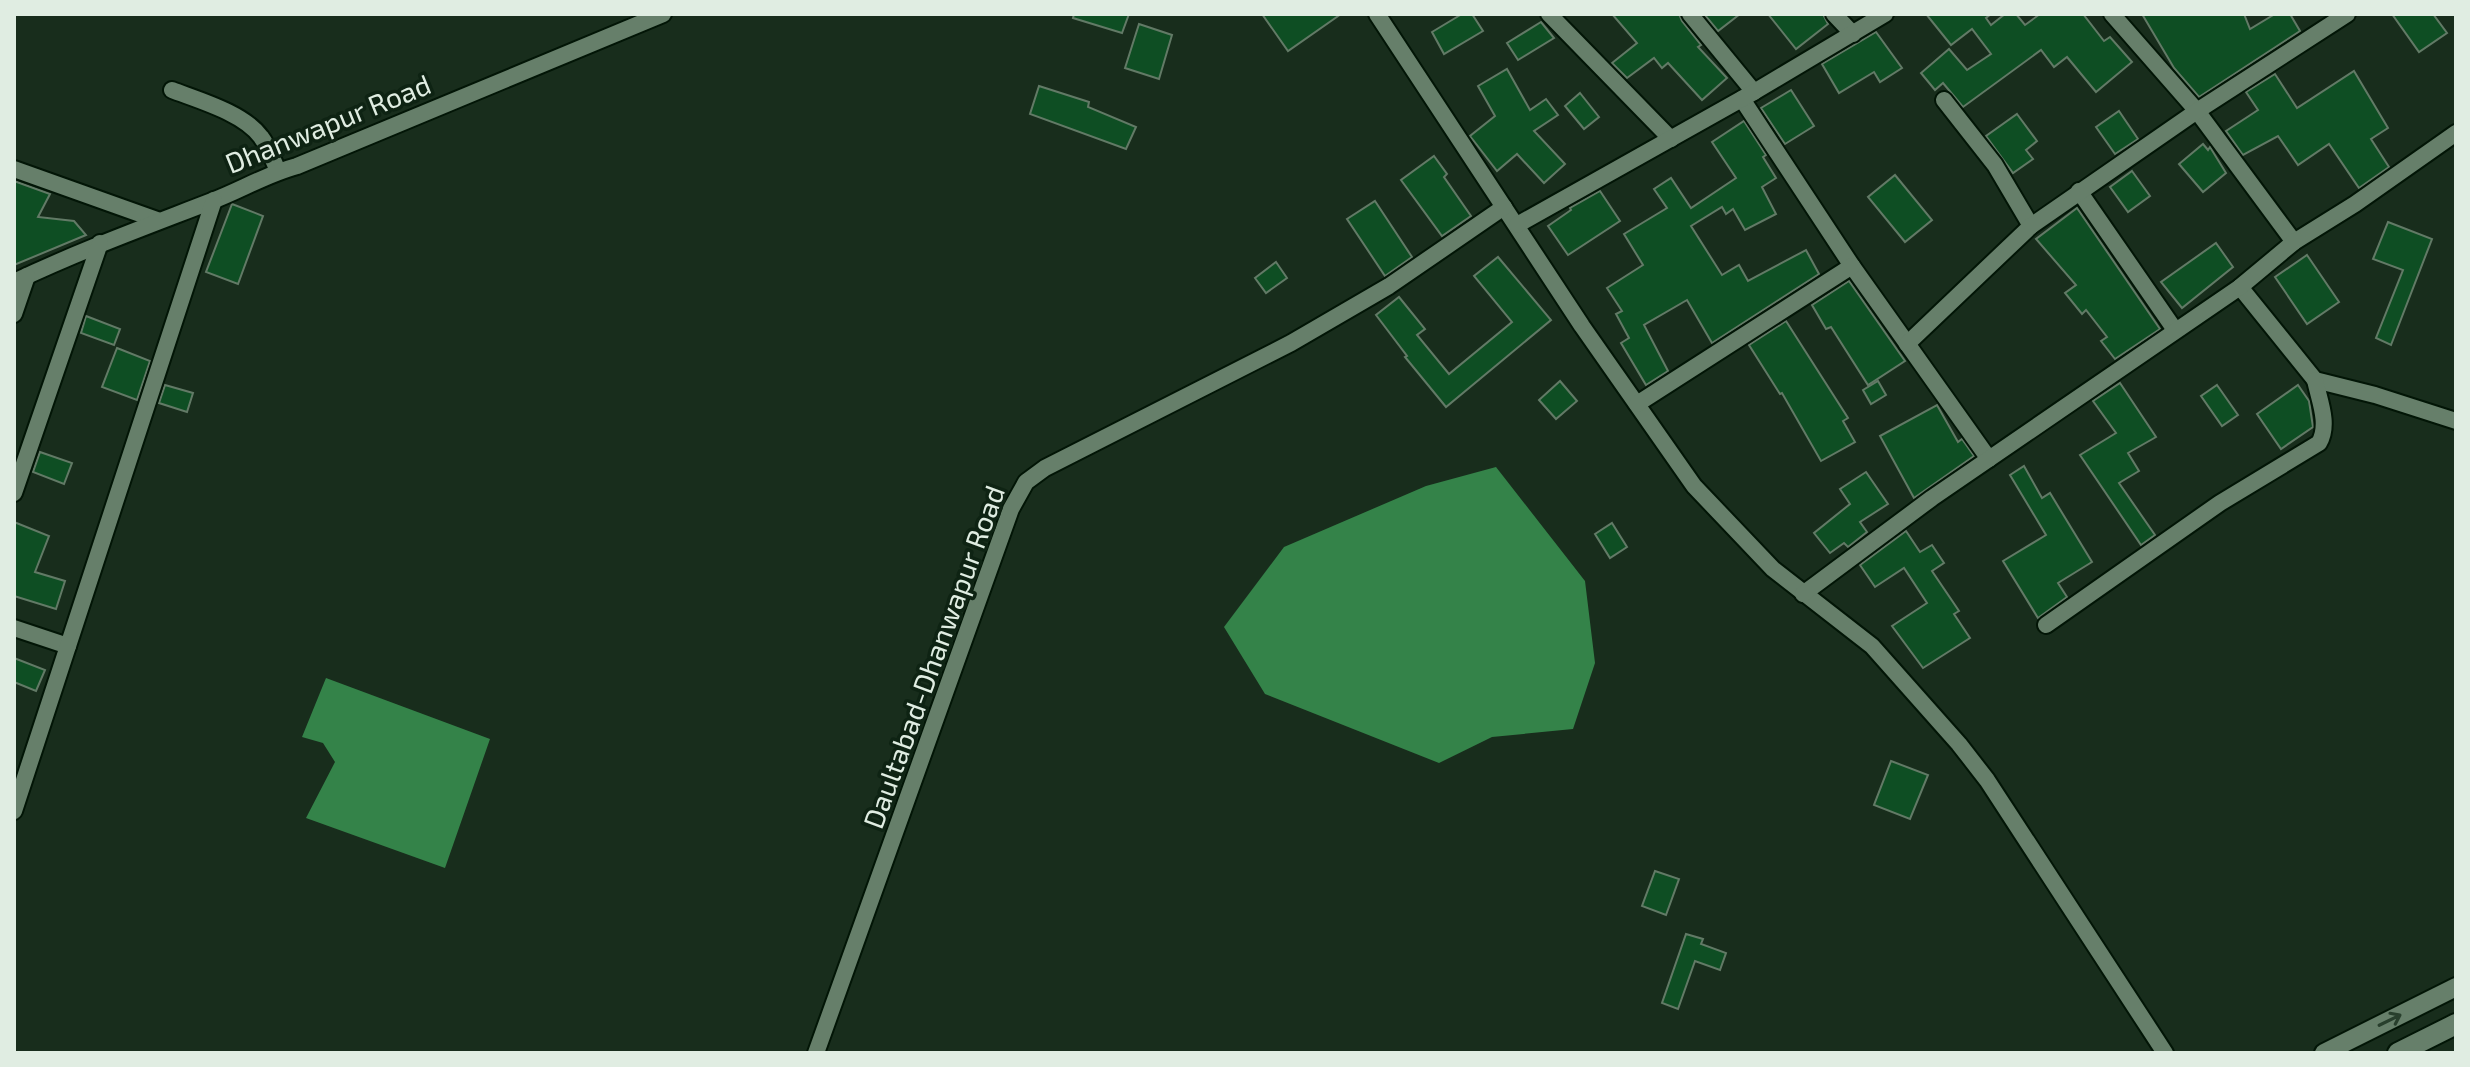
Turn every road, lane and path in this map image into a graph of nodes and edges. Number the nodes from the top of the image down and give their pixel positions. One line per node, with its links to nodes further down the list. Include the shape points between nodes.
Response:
1 (663, 14): 17 (street, Dhanwapur Road)
2 (1377, 14): 20 (street)
3 (1549, 14): 15 (street)
4 (1690, 14): 11 (street)
5 (1834, 14): 9 (street)
6 (1885, 14): 9 (street)
7 (2112, 14): 13 (street)
8 (2347, 14): 13 (street)
9 (1853, 34): 11 (street)
10 (172, 90): 17 (street, via 244,122 261,136)
11 (1748, 96): 15 (street); 26 (street)
12 (1944, 100): 23 (street, via 1995,165)
13 (2197, 111): 18 (street); 24 (street)
14 (2456, 133): 24 (street)
15 (1671, 139): 22 (street)
16 (14, 169): 21 (street)
17 (278, 171): 19 (street, Dhanwapur Road)
18 (2079, 191): 23 (street); 30 (street)
19 (214, 200): 21 (street, Dhanwapur Road); 40 (street)
20 (1504, 207): 22 (street); 44 (street, Daultabad-Dhanwapur Road, via 1389,286 1291,343 1026,482 1011,509)
21 (157, 220): 25 (street, Dhanwapur Road)
22 (1517, 225): 33 (street)
23 (2031, 226): 31 (street)
24 (2294, 242): 28 (street)
25 (100, 243): 27 (street, Dhanwapur Road); 36 (street)
26 (1852, 266): 31 (street); 33 (street)
27 (20, 279): 29 (street)
28 (2240, 287): 30 (street); 32 (street)
29 (14, 314)
30 (2175, 330): 35 (street)
31 (1907, 344): 35 (street)
32 (2315, 380): 34 (street); 38 (street, via 2324,424 2319,443 2220,503)
33 (1637, 404): 37 (street, via 1694,486)
34 (2456, 421)
35 (1989, 459): 37 (street)
36 (14, 493)
37 (1803, 594): 45 (street, via 1872,646 1959,744)
38 (2046, 625)
39 (14, 628): 40 (street)
40 (68, 646): 41 (street)
41 (14, 811)
42 (2456, 987): 46 (street, one-way to 42)
43 (2456, 1024): 47 (main road)
44 (816, 1053)
45 (2165, 1053)
46 (2324, 1053)
47 (2398, 1053)

